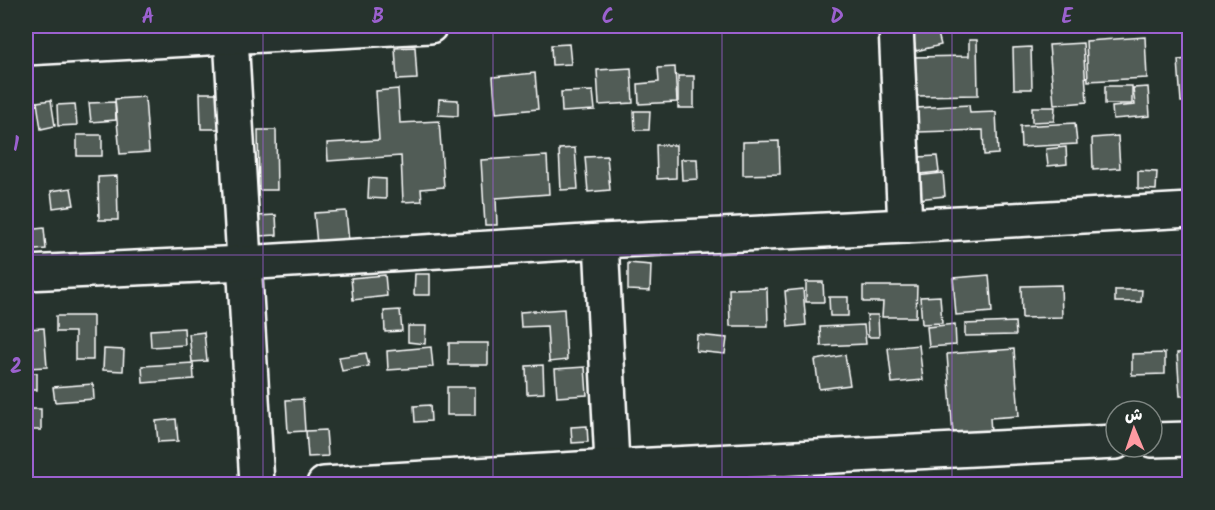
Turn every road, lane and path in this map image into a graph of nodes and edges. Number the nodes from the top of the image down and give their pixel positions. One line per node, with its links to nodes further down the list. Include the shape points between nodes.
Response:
1 (430, 26): 3 (street)
2 (896, 26): 7 (street)
3 (388, 27): 4 (street)
4 (231, 37): 5 (street); 9 (street)
5 (26, 48)
6 (1183, 215): 7 (street)
7 (905, 226): 8 (street)
8 (601, 241): 9 (street); 14 (street)
9 (244, 263): 10 (street); 15 (street)
10 (26, 273)
11 (1190, 439): 12 (street)
12 (1164, 440)
13 (1104, 443): 14 (street)
14 (613, 476): 16 (street)
15 (257, 484)
16 (324, 484)

